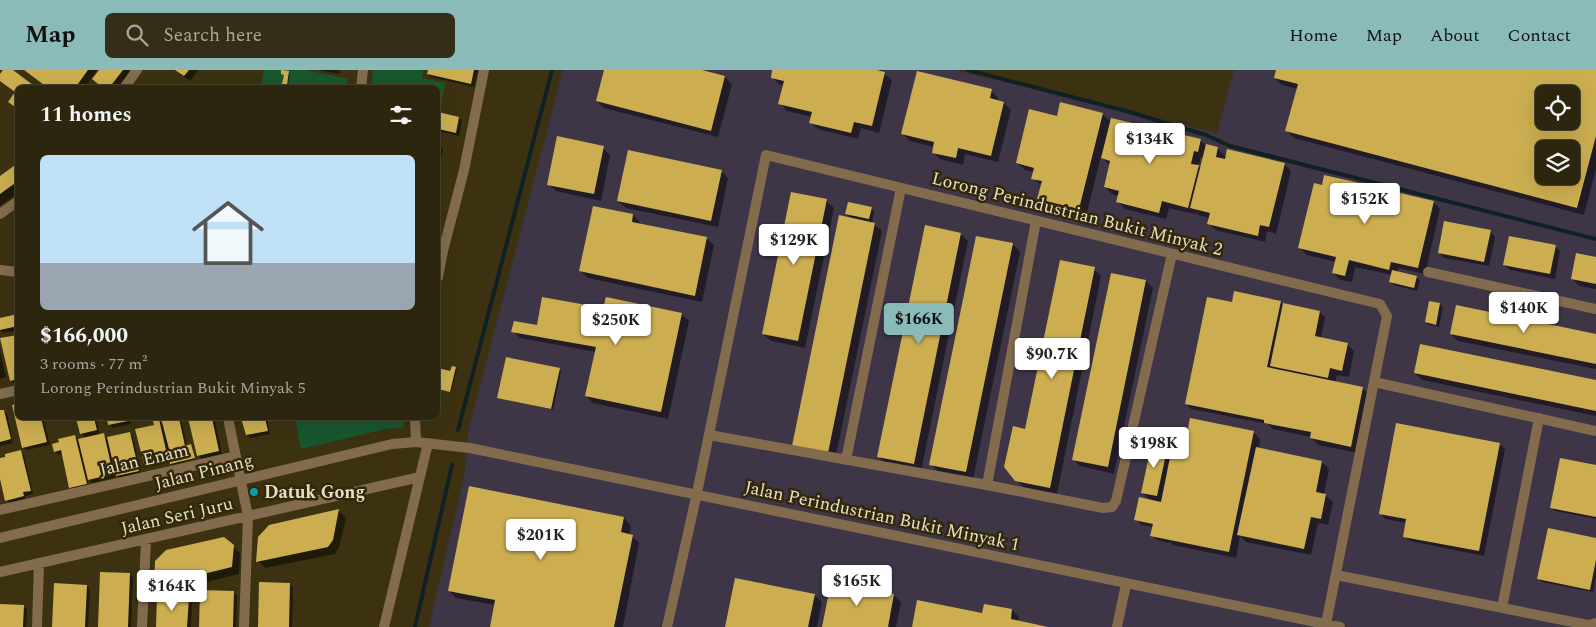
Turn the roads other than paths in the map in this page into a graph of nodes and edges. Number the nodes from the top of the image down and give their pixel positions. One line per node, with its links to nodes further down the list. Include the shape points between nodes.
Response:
1 (137, 70): 4 (street)
2 (363, 70): 5 (street)
3 (484, 70): 10 (street, via 464,170)
4 (126, 85)
5 (361, 85)
6 (901, 188): 9 (street, Lorong Perindustrian Bukit Minyak 2); 23 (street, Lorong Perindustrian Bukit Minyak 2, via 766,155); 27 (street)
7 (15, 203): 8 (street)
8 (0, 214)
9 (1036, 221): 11 (street, Lorong Perindustrian Bukit Minyak 2); 30 (street)
10 (440, 250)
11 (1172, 254): 16 (street, Lorong Perindustrian Bukit Minyak 2, via 1380,304 1387,316); 30 (street, via 1116,501 1112,507 1103,508)
12 (0, 270): 13 (street)
13 (15, 272)
14 (1428, 272): 15 (street)
15 (1596, 309)
16 (1374, 382): 19 (street); 38 (street)
17 (15, 391): 18 (street)
18 (0, 394)
19 (1539, 418): 22 (street); 40 (street)
20 (228, 420): 26 (street)
21 (415, 420): 24 (street)
22 (1596, 431)
23 (709, 436): 27 (street); 31 (street)
24 (416, 442): 25 (street, Jalan Perindustrian Bukit Minyak 1); 29 (street, Jalan Pinang, via 392,444)
25 (428, 444): 28 (street); 31 (street, Jalan Perindustrian Bukit Minyak 1, via 470,448)
26 (236, 456): 29 (street); 32 (street, Jalan Enam)
27 (846, 460): 30 (street)
28 (420, 477): 33 (street, Jalan Seri Juru); 46 (street)
29 (240, 480): 33 (street); 34 (street, Jalan Pinang)
30 (987, 485)
31 (697, 493): 39 (street, Jalan Perindustrian Bukit Minyak 1); 47 (street)
32 (0, 510)
33 (248, 516): 35 (street, Jalan Seri Juru); 45 (street)
34 (0, 538)
35 (146, 540): 36 (street, Jalan Seri Juru); 44 (street)
36 (39, 564): 37 (street, Jalan Seri Juru); 43 (street)
37 (0, 572)
38 (1336, 575): 40 (street); 42 (street)
39 (1126, 584): 42 (street, Jalan Perindustrian Bukit Minyak 1); 48 (street)
40 (1502, 608): 41 (street, via 1588,625)
41 (1596, 623)
42 (1326, 624): 49 (street, Jalan Perindustrian Bukit Minyak 1)
43 (37, 627)
44 (142, 627)
45 (244, 627)
46 (384, 627)
47 (667, 627)
48 (1117, 627)
49 (1340, 627)

